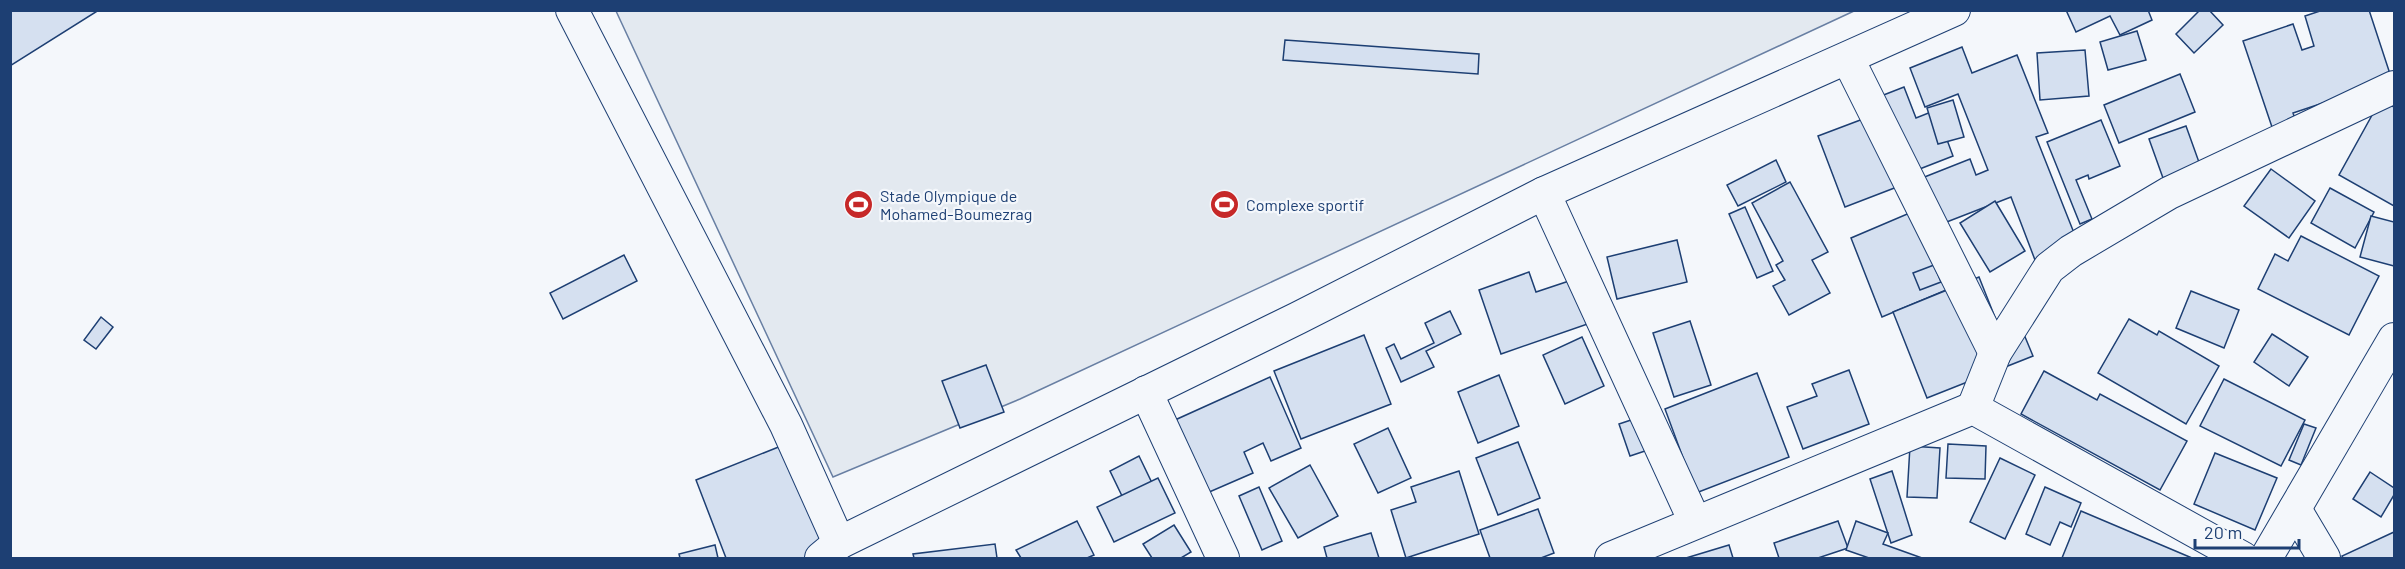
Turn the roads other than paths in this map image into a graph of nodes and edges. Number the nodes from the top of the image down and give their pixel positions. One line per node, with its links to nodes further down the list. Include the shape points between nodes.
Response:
1 (572, 10): 12 (street, via 786,425)
2 (1954, 10): 3 (street)
3 (1848, 59): 5 (street); 7 (street)
4 (2394, 87): 7 (street, via 2169,193 2071,251 2049,268)
5 (1544, 193): 8 (street); 11 (street)
6 (2394, 339): 10 (street)
7 (1995, 353): 9 (street)
8 (1146, 392): 12 (street); 13 (street)
9 (1973, 408): 11 (street); 15 (street)
10 (2295, 509): 16 (street); 17 (street)
11 (1695, 522): 14 (street)
12 (830, 551)
13 (1223, 558)
14 (1611, 558)
15 (2243, 558)
16 (2266, 558)
17 (2324, 558)

